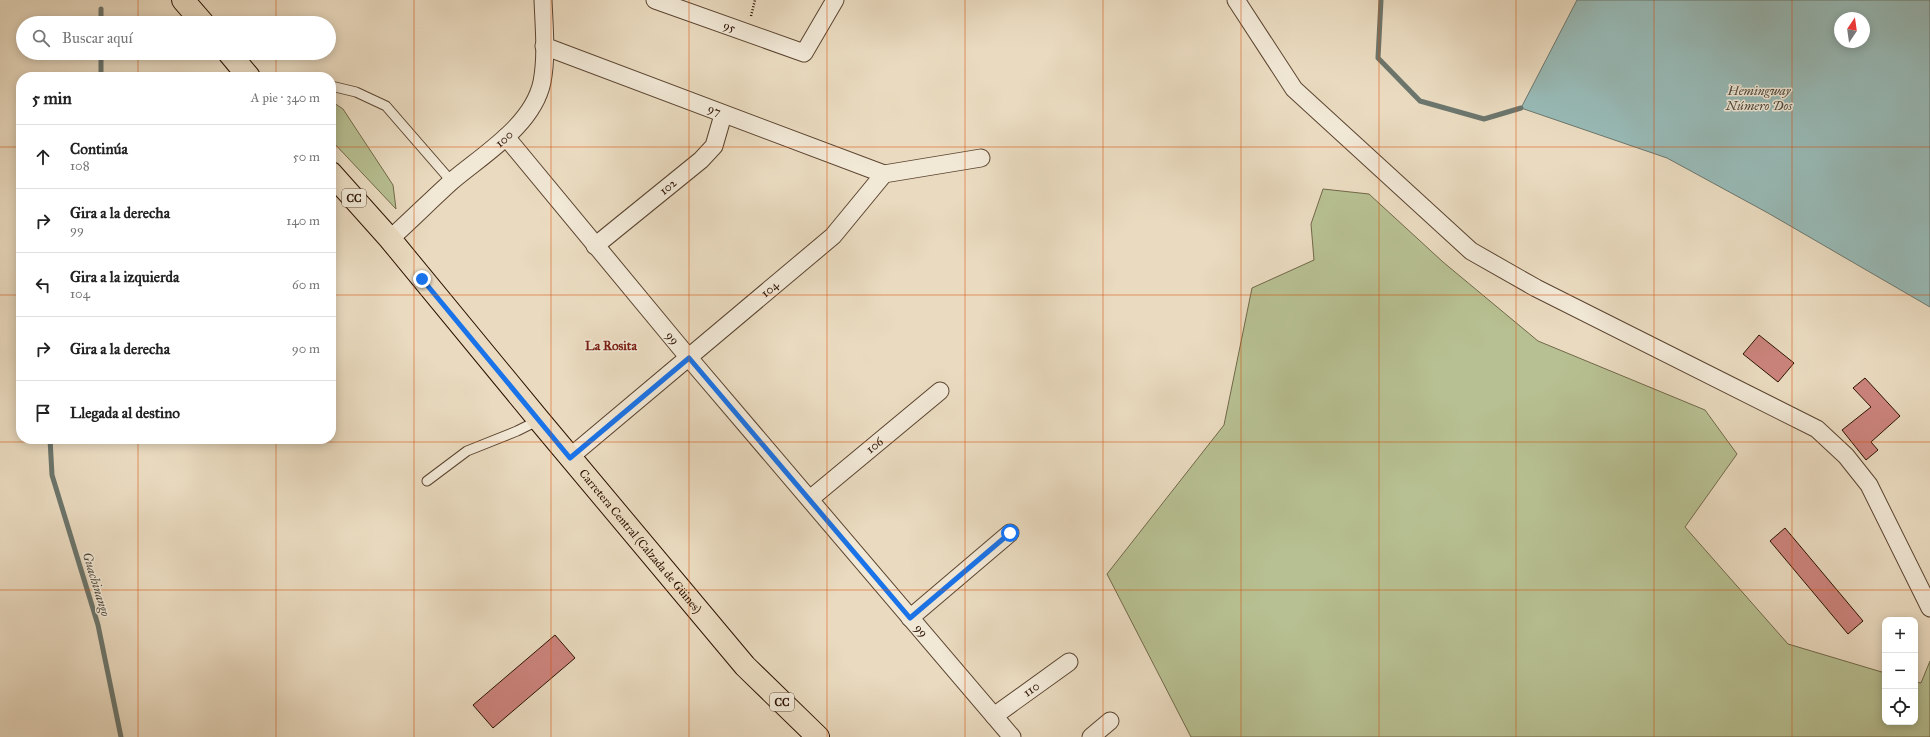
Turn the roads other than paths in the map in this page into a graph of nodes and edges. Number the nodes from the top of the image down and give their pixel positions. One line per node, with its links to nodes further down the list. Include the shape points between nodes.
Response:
1 (184, 0): 6 (main road)
2 (543, 0): 7 (street, 100)
3 (655, 0): 4 (street, 95, via 804,53)
4 (835, 0)
5 (1236, 0): 26 (street, via 1294,89 1471,251 1536,288 1817,429 1846,456 1869,485)
6 (197, 16)
7 (544, 46): 11 (street, 97); 12 (street, 100, via 542,82 534,104)
8 (235, 60): 9 (main road)
9 (245, 72)
10 (336, 87): 16 (lane, via 356,92 386,106)
11 (724, 115): 14 (street, 97); 18 (street, 102, via 714,146 701,160)
12 (506, 137): 16 (street, 100); 18 (street, 99)
13 (981, 158): 14 (street)
14 (884, 174): 19 (street, 104, via 833,236)
15 (336, 179): 17 (main road, Carretera Central (Calzada de Güines) / CC)
16 (452, 182): 17 (street, 100)
17 (390, 239): 21 (main road, Carretera Central (Calzada de Güines) / CC)
18 (595, 246): 19 (street, 99)
19 (689, 358): 22 (street, 104); 24 (street, 99)
20 (940, 391): 24 (street, 106)
21 (539, 420): 22 (main road, Carretera Central (Calzada de Güines) / CC); 23 (lane, via 467,451)
22 (570, 458): 31 (main road, Carretera Central (Calzada de Güines) / CC, via 745,666)
23 (427, 481)
24 (810, 499): 27 (street, 99)
25 (1010, 533): 27 (street)
26 (1930, 608)
27 (910, 618): 29 (street, 99)
28 (1069, 662): 29 (street, 110)
29 (994, 716): 32 (street, 99)
30 (1110, 721): 33 (street)
31 (818, 737)
32 (1012, 737)
33 (1091, 737)

